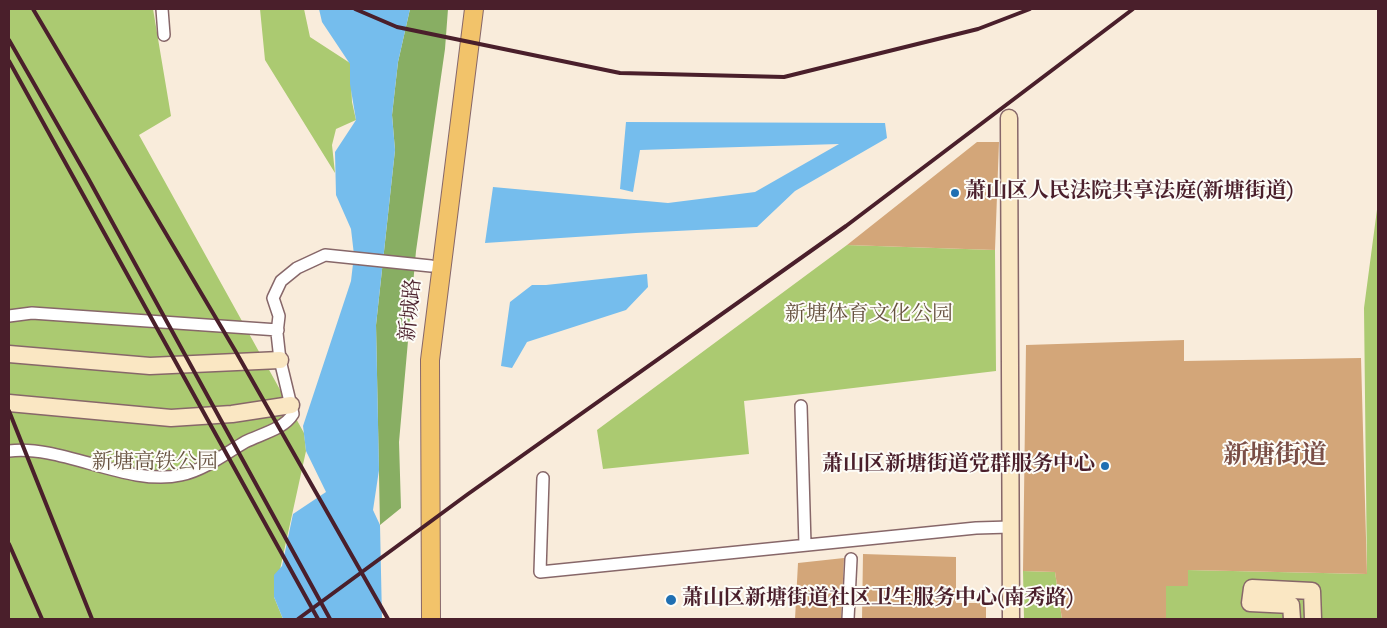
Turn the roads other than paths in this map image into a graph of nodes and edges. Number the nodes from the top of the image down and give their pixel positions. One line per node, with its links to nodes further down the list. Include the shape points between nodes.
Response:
1 (162, 9): 4 (street)
2 (465, 9): 6 (main road, 新城路)
3 (474, 9): 20 (main road, 新城路, via 430,360)
4 (164, 35)
5 (1009, 118): 16 (street)
6 (431, 266): 8 (street, via 325,255 297,268 282,281 273,298 279,316); 19 (main road, 新城路, via 421,360)
7 (9, 316): 8 (street, via 32,313)
8 (278, 330): 10 (street)
9 (9, 354): 10 (street, via 150,366)
10 (280, 360): 12 (street)
11 (9, 403): 12 (street, via 171,418 232,414)
12 (291, 405): 14 (street, via 293,414 288,422 181,475 162,477 42,452)
13 (801, 406): 17 (street)
14 (9, 451)
15 (543, 478): 17 (street, via 540,572)
16 (1010, 527): 17 (street); 22 (street)
17 (805, 545)
18 (851, 559): 21 (street)
19 (422, 619)
20 (431, 619)
21 (848, 619)
22 (1011, 619)
23 (1292, 619): 24 (street, via 1291,604 1250,603 1252,588 1312,591)
24 (1313, 619)

